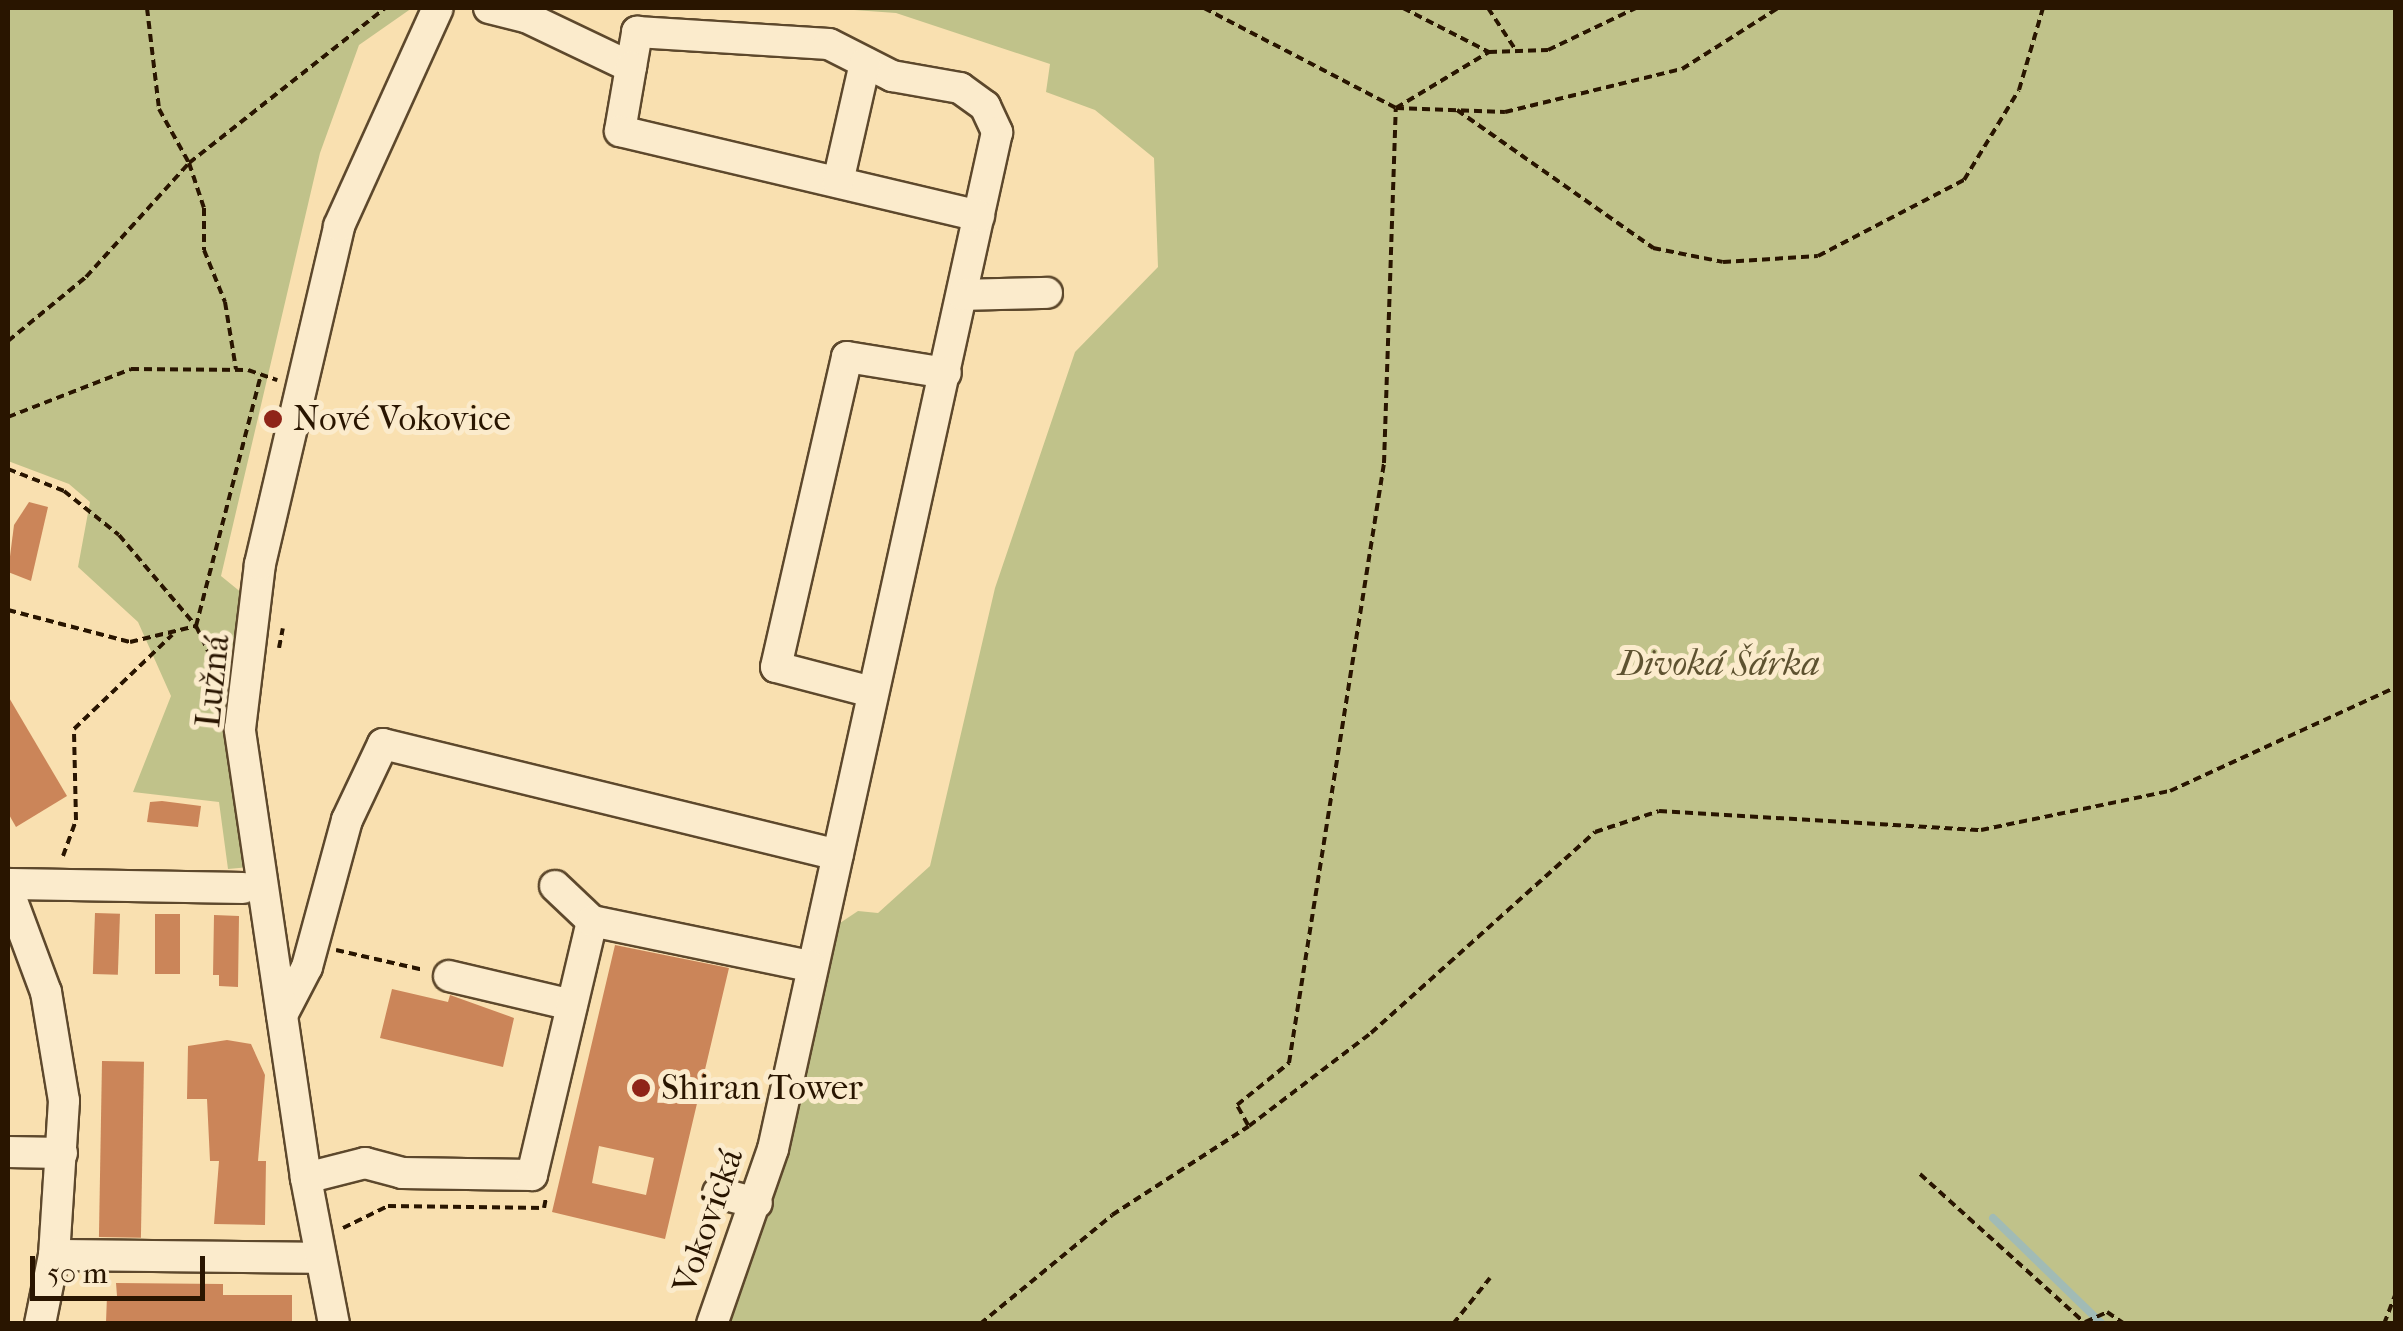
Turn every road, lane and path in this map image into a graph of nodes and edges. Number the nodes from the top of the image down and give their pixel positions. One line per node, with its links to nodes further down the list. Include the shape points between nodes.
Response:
1 (146, 8): 19 (path, via 159,109)
2 (385, 8): 19 (path)
3 (438, 8): 28 (street, Lužná, via 339,226)
4 (490, 8): 12 (street)
5 (556, 8): 12 (street)
6 (1204, 8): 17 (path)
7 (1403, 8): 14 (path)
8 (1488, 8): 13 (path)
9 (1636, 8): 13 (path, via 1548,50)
10 (1778, 8): 18 (path, via 1682,69 1505,112)
11 (2044, 8): 18 (path, via 2019,90 1964,180 1818,256 1723,262 1653,248)
12 (526, 17): 16 (street)
13 (1517, 51): 14 (path)
14 (1488, 52): 17 (path)
15 (865, 62): 16 (street, Vokovická, via 829,44 637,32); 20 (street); 21 (street, Vokovická, via 892,76 960,88 985,106 997,132)
16 (631, 67): 20 (street, via 620,131)
17 (1396, 108): 18 (path); 48 (path, via 1384,463 1289,1063 1236,1105)
18 (1458, 110)
19 (189, 163): 24 (path, via 86,277); 25 (path)
20 (838, 182): 21 (street)
21 (979, 216): 23 (street, Vokovická)
22 (1047, 293): 23 (street)
23 (963, 295): 26 (street, Vokovická)
24 (8, 341)
25 (236, 369): 27 (path); 29 (path, via 131,369)
26 (946, 373): 36 (street, Vokovická); 36 (street, via 847,356 776,667)
27 (261, 374): 28 (path); 32 (path)
28 (301, 388): 47 (street, Lužná, via 260,564 240,729)
29 (8, 417)
30 (8, 469): 32 (path, via 64,492 120,536)
31 (8, 610): 33 (path, via 130,642)
32 (196, 626): 33 (path); 34 (path)
33 (175, 632): 38 (path, via 74,729 76,820)
34 (222, 684)
35 (2396, 687): 48 (path, via 2170,792 1981,830 1658,811 1622,821 1595,832 1371,1033)
36 (872, 692): 37 (street, Vokovická)
37 (838, 855): 43 (street, via 383,744 347,820); 44 (street, Vokovická)
38 (54, 884): 40 (street); 41 (street)
39 (555, 886): 42 (street)
40 (8, 887): 50 (street, via 30,940 57,1044)
41 (242, 888)
42 (592, 921): 44 (street); 46 (street)
43 (314, 945): 45 (path); 47 (street)
44 (810, 966): 54 (street, Vokovická)
45 (448, 976): 46 (street)
46 (572, 1004): 52 (street, via 532,1175 402,1173 365,1163)
47 (282, 1015): 52 (street, Lužná)
48 (1248, 1126): 65 (path, via 1112,1214)
49 (8, 1152): 50 (street)
50 (62, 1152): 57 (street)
51 (1920, 1174): 61 (path)
52 (306, 1178): 58 (street, Lužná)
53 (718, 1193): 54 (street)
54 (756, 1203): 64 (street, Vokovická)
55 (381, 1210): 56 (path)
56 (374, 1214)
57 (54, 1255): 58 (street); 62 (street)
58 (319, 1258): 63 (street, Lužná)
59 (1490, 1278): 66 (path)
60 (2396, 1293): 68 (path)
61 (2086, 1323): 67 (path, via 2107,1312)
62 (40, 1324)
63 (334, 1324)
64 (712, 1324)
65 (980, 1324)
66 (1453, 1324)
67 (2125, 1324)
68 (2384, 1324)

